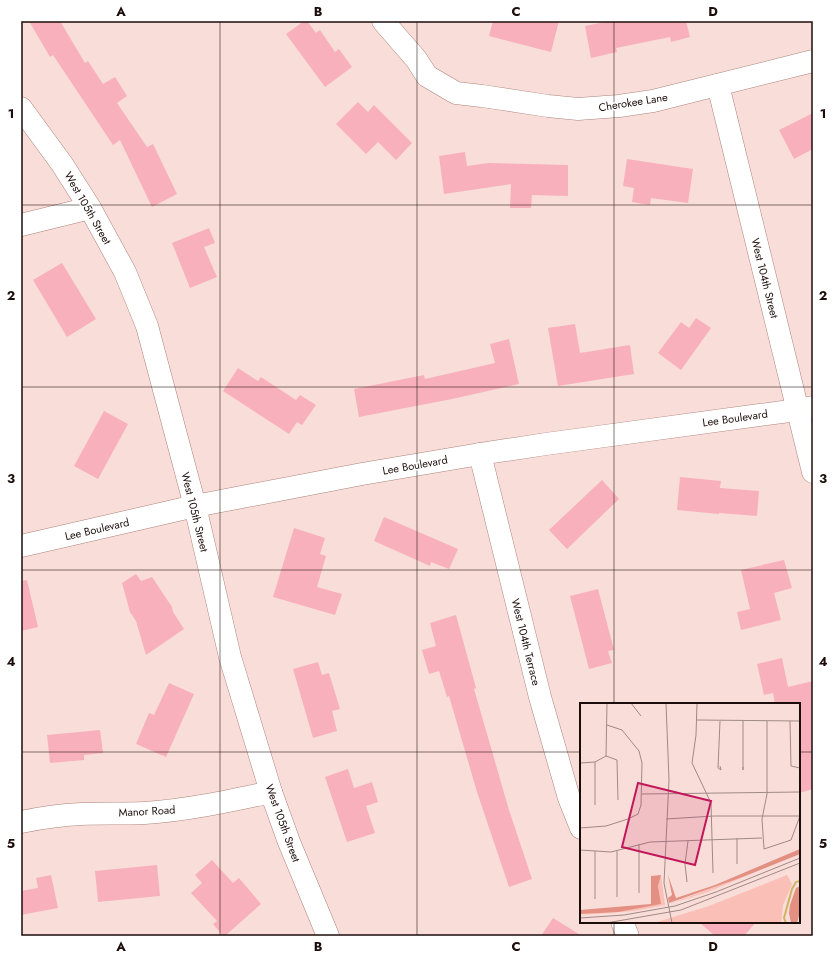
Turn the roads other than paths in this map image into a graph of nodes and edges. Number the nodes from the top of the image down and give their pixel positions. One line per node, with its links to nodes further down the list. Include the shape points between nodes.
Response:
1 (383, 21): 3 (street, Cherokee Lane, via 428,76 456,93 578,109 653,101)
2 (813, 60): 3 (street, Cherokee Lane)
3 (718, 85): 7 (street, West 104th Street)
4 (21, 108): 5 (street, West 105th Street)
5 (90, 208): 6 (street); 10 (street, West 105th Street, via 124,272 147,326)
6 (21, 225)
7 (805, 408): 8 (street, Lee Boulevard); 9 (street, West 104th Street)
8 (480, 454): 10 (street, Lee Boulevard); 14 (street, West 104th Terrace, via 540,697 569,798)
9 (813, 472)
10 (195, 506): 11 (street, Lee Boulevard); 12 (street, West 105th Street, via 230,657)
11 (21, 546)
12 (271, 792): 13 (street, Manor Road, via 182,810 80,814); 16 (street, West 105th Street)
13 (21, 822)
14 (580, 826)
15 (622, 923): 17 (street)
16 (328, 936)
17 (628, 936)

